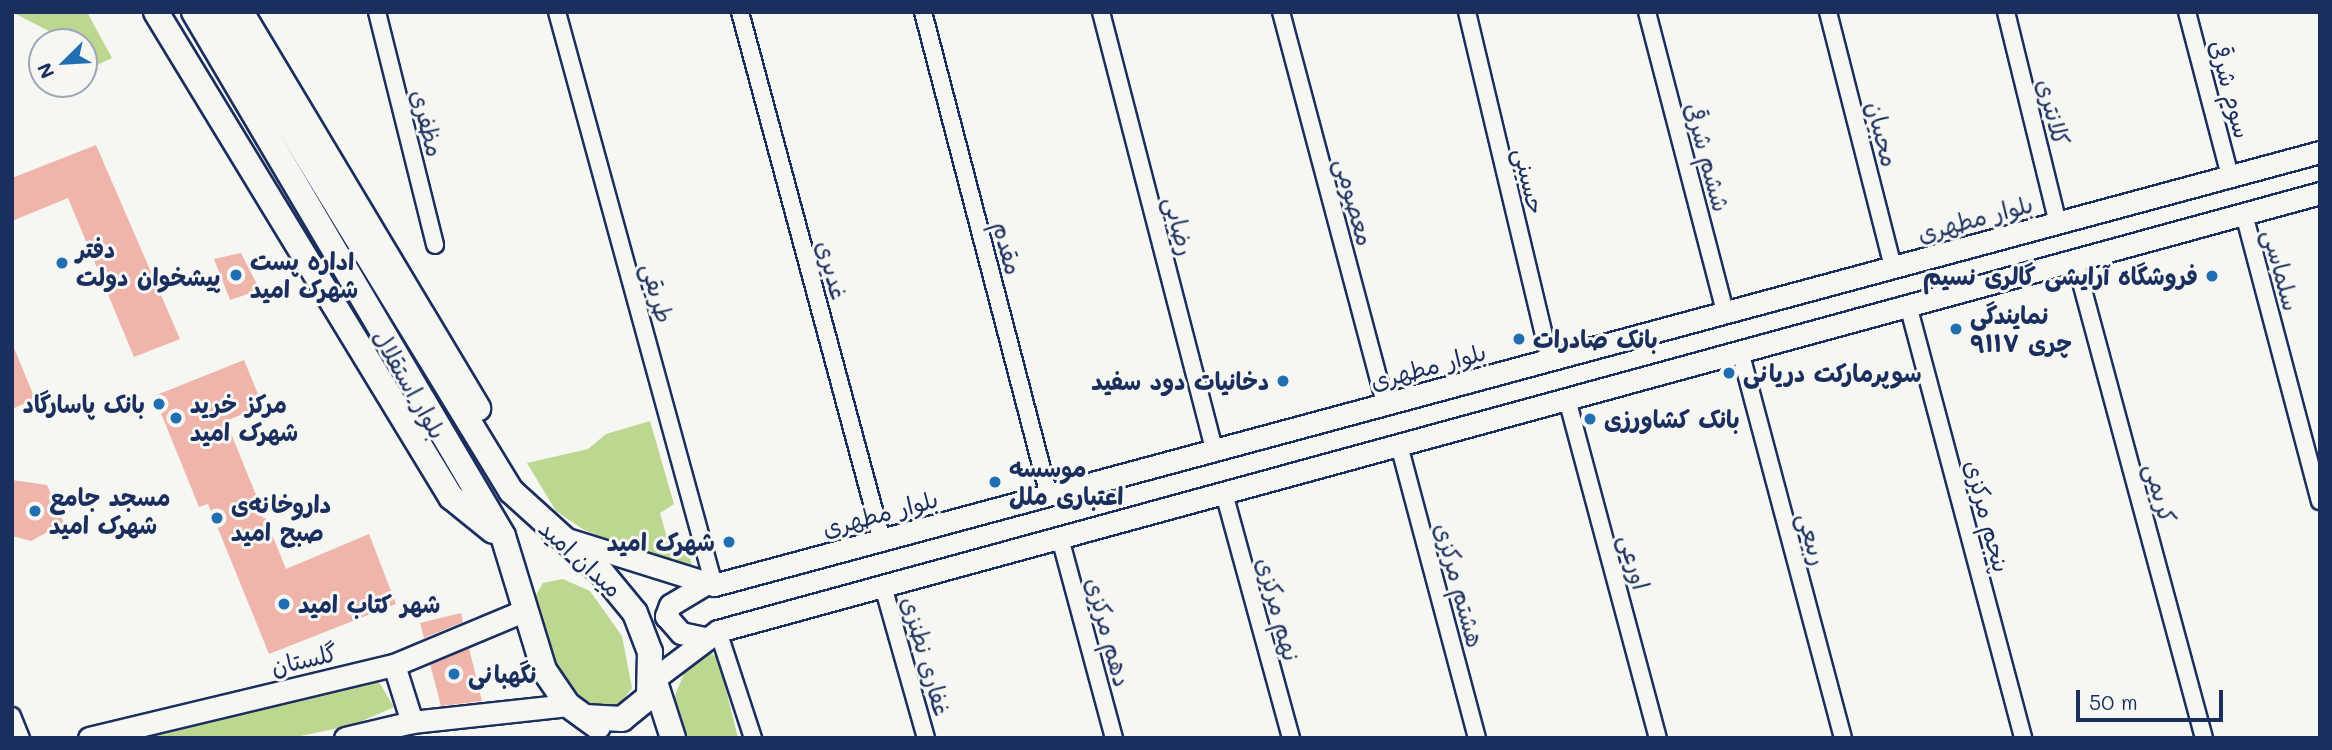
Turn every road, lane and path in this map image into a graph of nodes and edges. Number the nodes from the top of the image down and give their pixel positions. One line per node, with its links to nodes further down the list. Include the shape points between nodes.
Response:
1 (156, 12): 37 (main road, via 451,497)
2 (194, 12): 37 (main road, بلوار استقلال)
3 (219, 12): 35 (main road, بلوار استقلال, via 488,456)
4 (242, 12): 35 (main road, via 368,219)
5 (377, 12): 21 (street, مظفری)
6 (557, 12): 40 (street, طریقی)
7 (740, 12): 39 (street, غدیری)
8 (923, 12): 33 (street, مقدم)
9 (1101, 12): 31 (street, رضایی)
10 (1281, 12): 29 (street, معصومی)
11 (1467, 12): 27 (street, حسینی)
12 (1647, 12): 25 (street, ششم شرقی)
13 (1828, 12): 23 (street, محبیان)
14 (2006, 12): 20 (street, کلانتری)
15 (2187, 12): 17 (street, سوم شرقی)
16 (2320, 152): 17 (main road, بلوار مطهری)
17 (2230, 176): 20 (main road, بلوار مطهری)
18 (2320, 193): 19 (main road)
19 (2244, 214): 22 (main road); 34 (street, سلماسی)
20 (2058, 223): 23 (main road, بلوار مطهری)
21 (435, 245)
22 (2075, 260): 24 (main road); 62 (street, کریمی)
23 (1893, 267): 25 (main road, بلوار مطهری)
24 (1908, 305): 26 (main road); 61 (street, پنجم مرکزی)
25 (1725, 312): 27 (main road, بلوار مطهری)
26 (1740, 351): 28 (main road); 60 (street, ربیعی)
27 (1550, 360): 29 (main road, بلوار مطهری)
28 (1567, 399): 30 (main road); 59 (street, اورعی)
29 (1385, 404): 31 (main road, بلوار مطهری)
30 (1399, 445): 32 (main road); 58 (street, هشتم مرکزی)
31 (1214, 450): 33 (main road, بلوار مطهری)
32 (1223, 493): 38 (main road); 57 (street, نهم مرکزی)
33 (1049, 495): 39 (main road, بلوار مطهری)
34 (2320, 501)
35 (533, 514): 36 (main road, میدان امید)
36 (552, 533): 40 (main road); 45 (main road, میدان امید, via 623,594 645,633)
37 (503, 536): 42 (main road, میدان امید)
38 (1060, 538): 41 (main road); 56 (street, دهم مرکزی)
39 (882, 540): 40 (main road, بلوار مطهری)
40 (708, 585): 43 (main road, بلوار مطهری, via 670,605 666,616 681,633)
41 (883, 586): 43 (main road); 55 (street, غفاری نطنزی)
42 (523, 611): 44 (main road, گلستان); 46 (main road, میدان امید, via 544,670)
43 (711, 635): 45 (main road); 54 (street)
44 (394, 665): 48 (main road); 50 (main road, گلستان)
45 (654, 679): 46 (main road, via 649,697 630,716); 53 (main road)
46 (576, 711): 48 (main road); 52 (main road)
47 (12, 716): 49 (street)
48 (412, 722): 51 (main road)
49 (21, 738)
50 (89, 738)
51 (345, 738)
52 (611, 738)
53 (673, 738)
54 (753, 738)
55 (926, 738)
56 (1114, 738)
57 (1291, 738)
58 (1477, 738)
59 (1658, 738)
60 (1843, 738)
61 (2023, 738)
62 (2204, 738)

